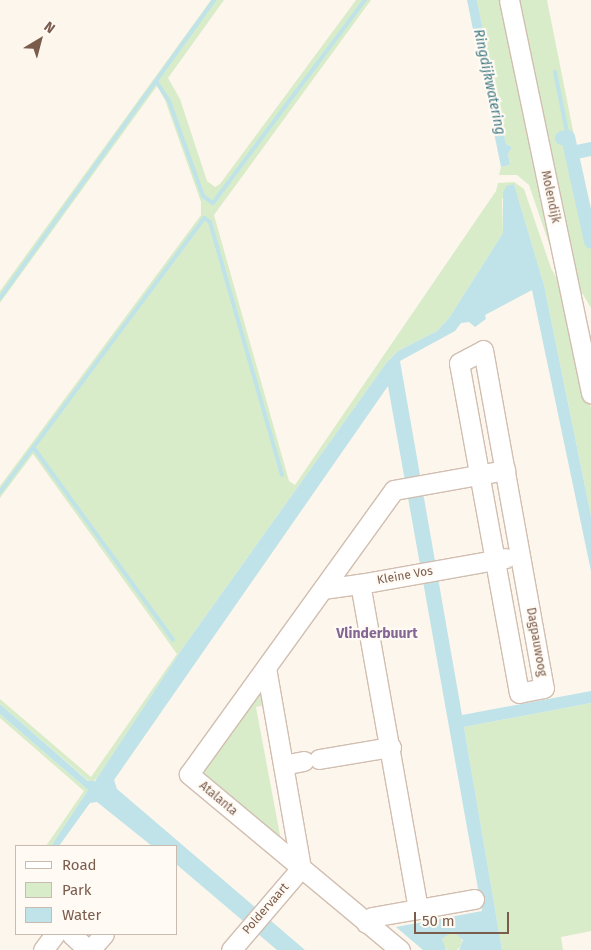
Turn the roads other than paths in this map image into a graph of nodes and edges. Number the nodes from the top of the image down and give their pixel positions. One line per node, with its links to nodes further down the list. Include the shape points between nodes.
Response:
1 (510, 0): 2 (street, Molendijk)
2 (591, 394)
3 (504, 470): 4 (street); 4 (street, Dagpauwoog, via 483,350 459,363); 5 (street, Dagpauwoog)
4 (479, 475): 6 (street, Dagpauwoog); 8 (street, Atalanta, via 394,490)
5 (520, 556): 6 (street); 6 (street, Dagpauwoog, via 544,688 519,693)
6 (495, 560): 7 (street, Kleine Vos)
7 (360, 584): 8 (street); 10 (street, Kleine Vos)
8 (322, 589): 9 (street, Atalanta)
9 (266, 668): 11 (street); 12 (street, Atalanta, via 189,774)
10 (391, 747): 11 (street); 14 (street, Kleine Vos)
11 (283, 765): 12 (street)
12 (301, 868): 15 (street, Atalanta); 21 (street, Poldervaart)
13 (474, 899): 14 (street)
14 (418, 909): 15 (street, via 372,917)
15 (366, 923): 22 (street, Atalanta)
16 (54, 935): 19 (street)
17 (72, 935): 20 (street)
18 (103, 935): 20 (street)
19 (43, 950)
20 (89, 950)
21 (231, 950)
22 (400, 950)

